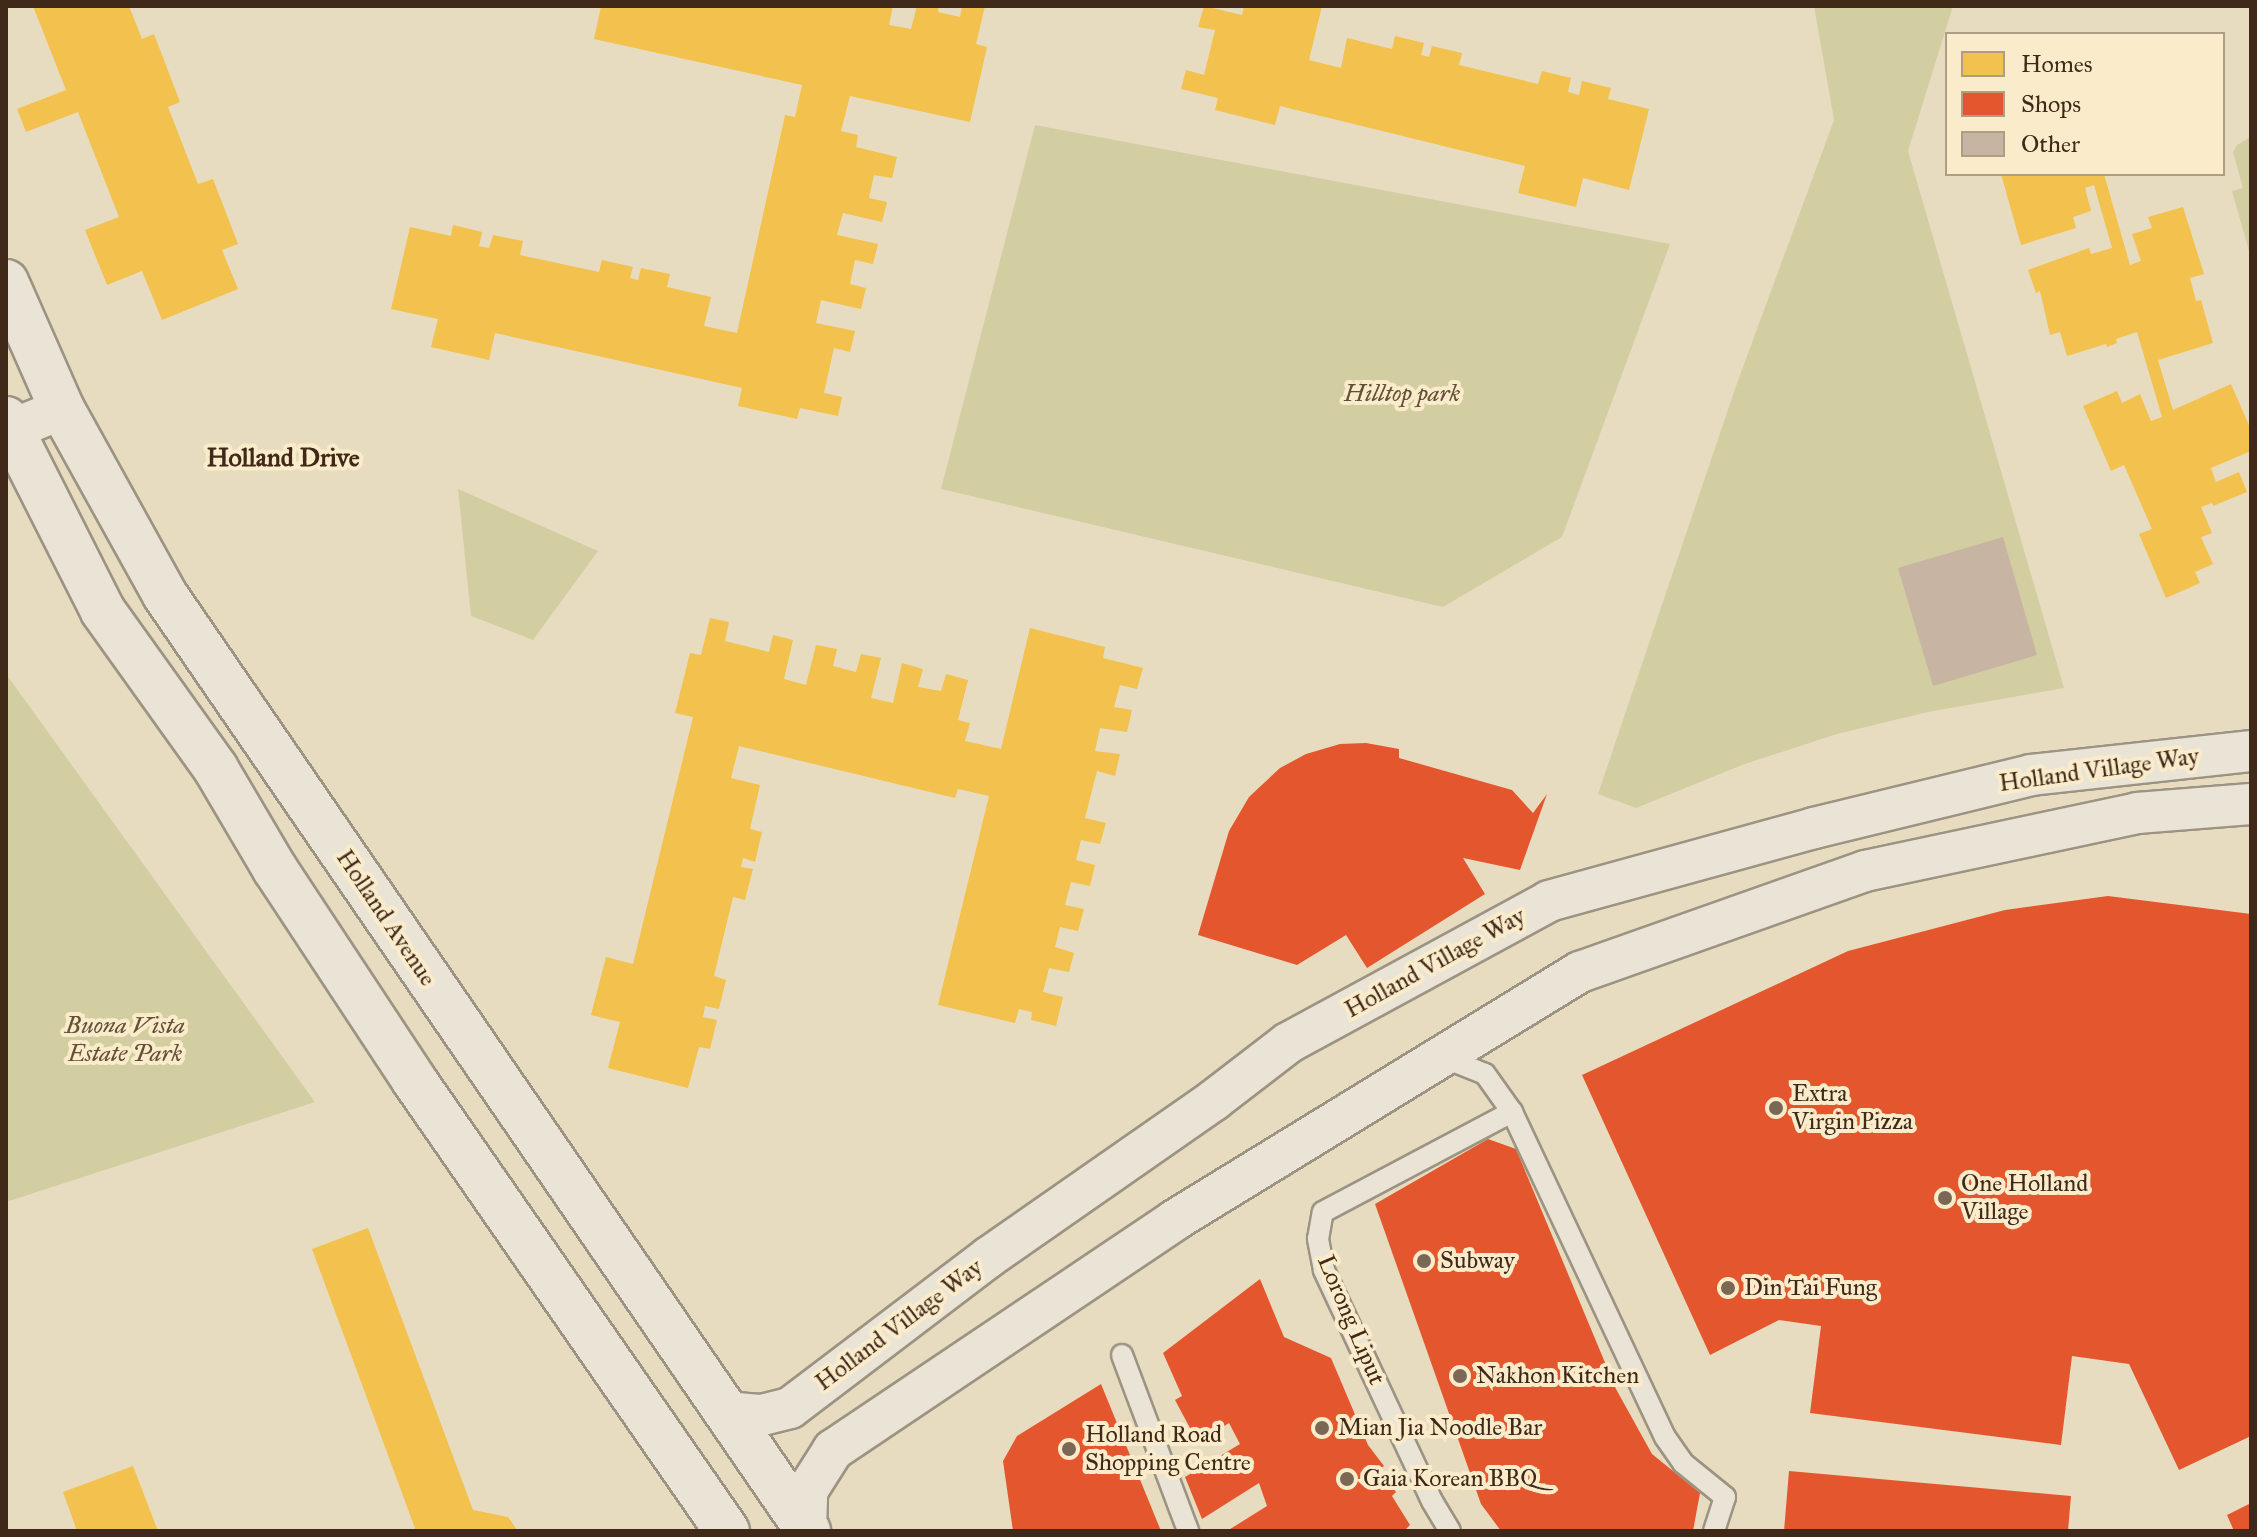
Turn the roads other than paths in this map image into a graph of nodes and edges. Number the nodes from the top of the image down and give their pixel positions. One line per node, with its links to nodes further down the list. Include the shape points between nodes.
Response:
1 (6, 282): 2 (street, Holland Avenue)
2 (62, 409): 3 (street); 9 (street, Holland Avenue, via 165,595)
3 (7, 427): 11 (street, via 103,611 216,769 414,1080)
4 (2251, 751): 9 (street, Holland Village Way, via 2031,775 1549,901 1288,1043 989,1257 790,1408 762,1415)
5 (2251, 804): 6 (street, Holland Village Way, via 2137,813 1865,871 1580,972)
6 (1440, 1056): 7 (lane, via 1485,1074); 10 (street, Holland Village Way, via 1175,1220 833,1450 807,1491)
7 (1512, 1112): 13 (lane, Lorong Liput, via 1323,1212 1318,1239 1324,1270); 14 (lane, via 1665,1437 1683,1463 1725,1497)
8 (1122, 1355): 12 (lane)
9 (726, 1412): 10 (street, Holland Avenue)
10 (807, 1530)
11 (727, 1531)
12 (1188, 1531)
13 (1450, 1531)
14 (1714, 1531)

